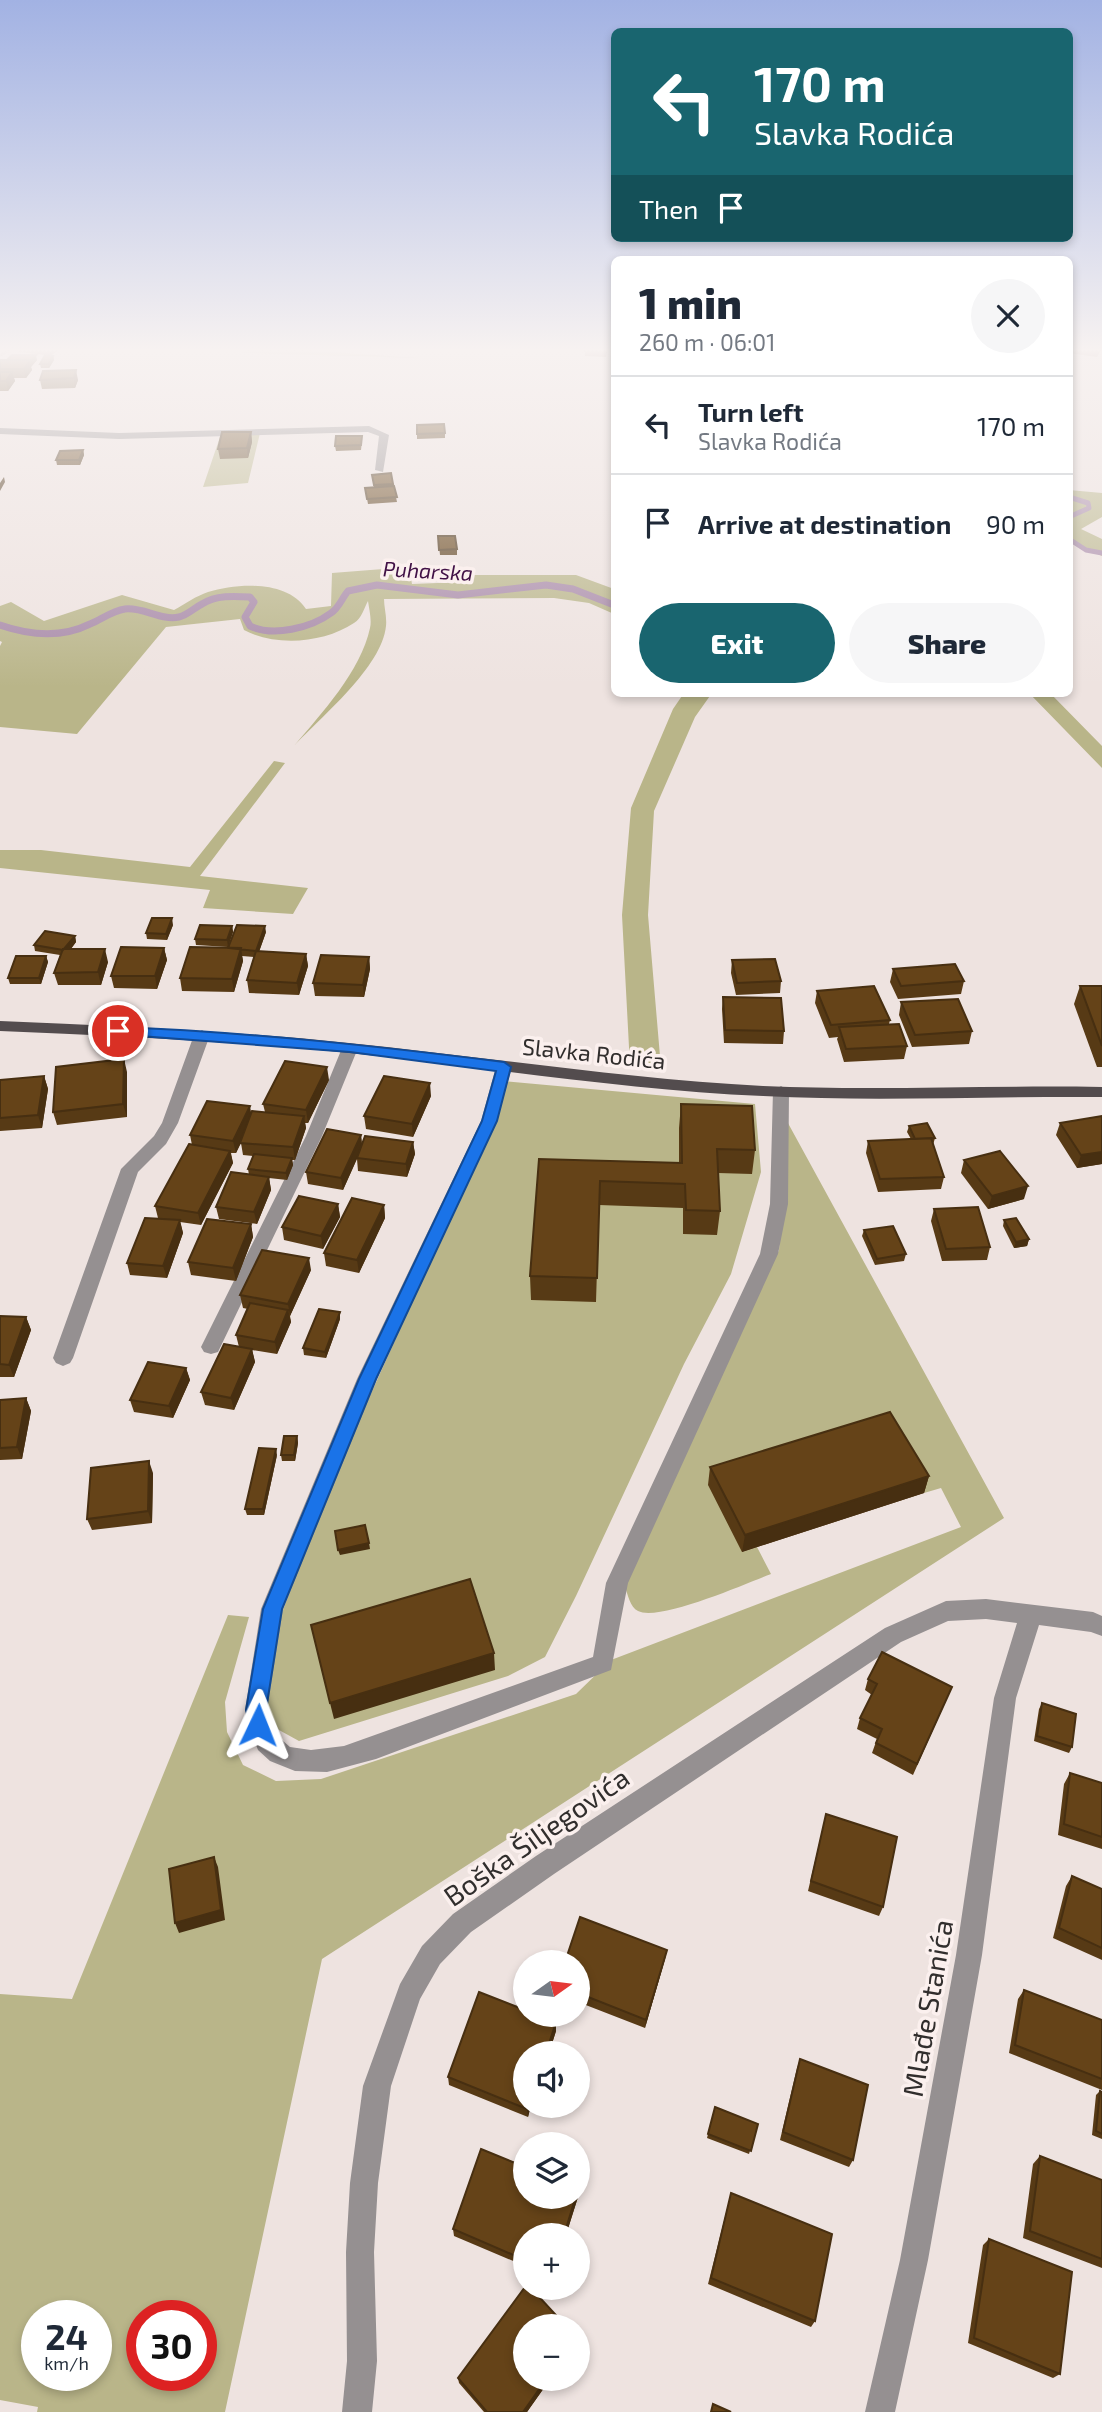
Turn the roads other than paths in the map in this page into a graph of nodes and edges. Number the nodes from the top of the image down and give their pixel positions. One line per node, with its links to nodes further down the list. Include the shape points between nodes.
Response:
1 (381, 463): 2 (street)
2 (380, 470)
3 (0, 1026): 4 (main road, Slavka Rodića)
4 (202, 1035): 5 (main road, Slavka Rodića); 10 (street, via 170,1123 160,1140 130,1169)
5 (350, 1048): 6 (main road, Slavka Rodića); 9 (street, via 314,1136)
6 (504, 1067): 7 (main road, Slavka Rodića); 7 (street, via 489,1121 367,1379 272,1609 256,1710 258,1725 263,1741 293,1760 324,1762 366,1750 526,1695 603,1663 617,1583 769,1254 779,1204)
7 (780, 1091): 8 (main road, Slavka Rodića)
8 (1102, 1092)
9 (211, 1347)
10 (63, 1358)
11 (1031, 1614): 12 (street, Boška Šiljegovića); 13 (street, Boška Šiljegovića, via 986,1609 946,1612 893,1635 545,1865 462,1923 431,1955 409,1993 377,2087 364,2183 362,2361); 14 (street, Mlađe Stanića, via 1005,1698 967,1968 914,2260)
12 (1102, 1626)
13 (356, 2412)
14 (880, 2412)

